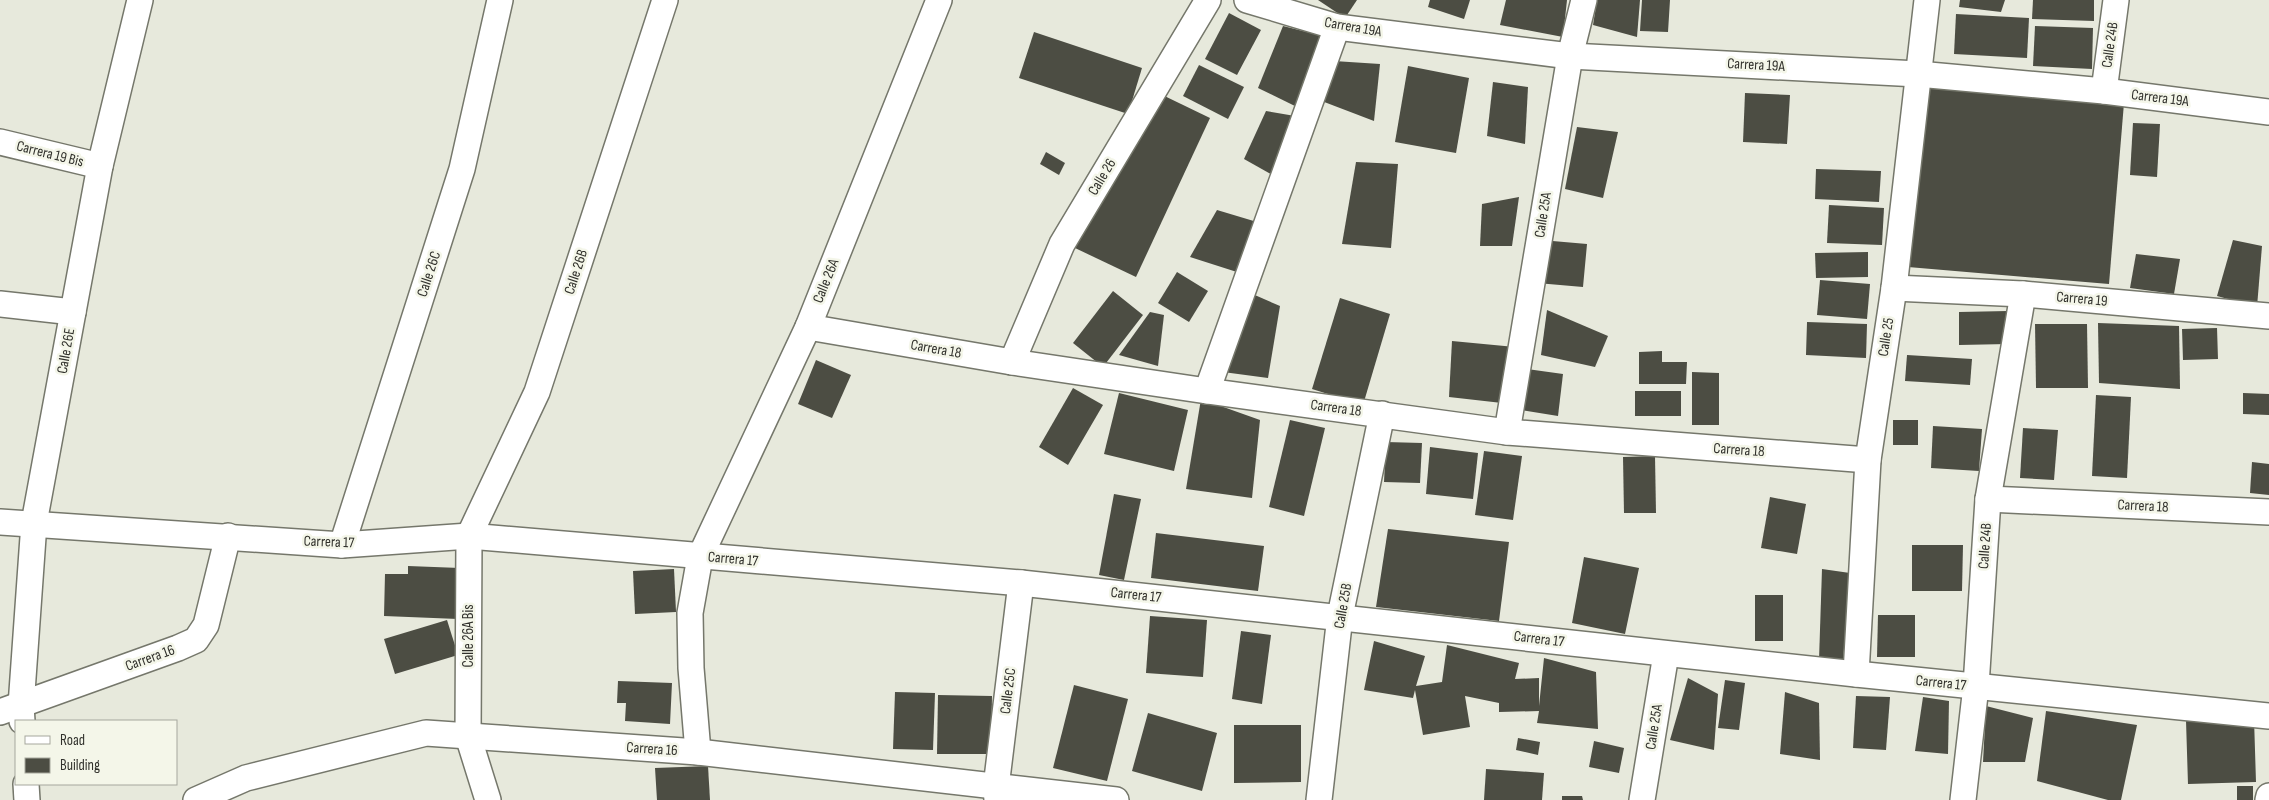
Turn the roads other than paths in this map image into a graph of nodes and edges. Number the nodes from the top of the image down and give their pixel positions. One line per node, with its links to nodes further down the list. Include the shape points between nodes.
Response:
1 (140, 0): 16 (street, Calle 26E)
2 (500, 0): 34 (street, Calle 26C, via 462,169)
3 (665, 0): 33 (street, Calle 26B, via 537,392)
4 (939, 0): 22 (street, Calle 26A)
5 (1208, 0): 23 (street, Calle 26, via 1062,244)
6 (1247, 0): 10 (street, Carrera 19A)
7 (1584, 0): 11 (street, Calle 25A)
8 (1927, 0): 12 (street, Calle 25)
9 (2116, 0): 13 (street, Calle 24B)
10 (1337, 27): 11 (street, Carrera 19A); 24 (street)
11 (1570, 56): 12 (street, Carrera 19A); 26 (street, Calle 25A)
12 (1918, 74): 13 (street, Carrera 19A); 17 (street, Calle 25)
13 (2104, 91): 14 (street, Carrera 19A)
14 (2269, 112)
15 (0, 142): 16 (street, Carrera 19 Bis)
16 (100, 166): 20 (street, Calle 26E)
17 (1894, 288): 18 (street, Carrera 19); 27 (street, Calle 25)
18 (2023, 294): 21 (street, Carrera 19); 28 (street, Calle 24B)
19 (0, 304): 20 (street)
20 (73, 312): 31 (street, Calle 26E)
21 (2269, 316)
22 (808, 327): 23 (street, Carrera 18); 35 (street, Calle 26A)
23 (1012, 362): 24 (street, Carrera 18)
24 (1207, 391): 25 (street, Carrera 18)
25 (1382, 414): 26 (street, Carrera 18); 37 (street, Calle 25B)
26 (1507, 432): 27 (street, Carrera 18)
27 (1868, 460): 39 (street, Calle 25)
28 (1988, 499): 29 (street, Carrera 18); 40 (street, Calle 24B)
29 (2269, 512)
30 (0, 522): 31 (street, Carrera 17)
31 (34, 523): 32 (street, Carrera 17); 41 (street, Calle 26E)
32 (228, 536): 34 (street, Carrera 17); 41 (street, Carrera 16, via 206,624 196,640)
33 (469, 536): 34 (street, Carrera 17); 35 (street, Carrera 17); 43 (street, Calle 26A Bis)
34 (342, 545)
35 (700, 557): 36 (street, Carrera 17); 44 (street, Calle 26A, via 690,612)
36 (1021, 583): 37 (street, Carrera 17); 46 (street, Calle 25C)
37 (1340, 616): 38 (street, Carrera 17); 52 (street, Calle 25B)
38 (1666, 654): 39 (street, Carrera 17); 53 (street, Calle 25A)
39 (1856, 674): 40 (street, Carrera 17)
40 (1976, 686): 42 (street, Carrera 17); 54 (street, Calle 24B)
41 (14, 713)
42 (2269, 716)
43 (468, 736): 44 (street, Carrera 16); 49 (street, Carrera 16, via 426,733 246,778); 50 (street, Calle 26A Bis)
44 (698, 752): 46 (street, Carrera 16)
45 (26, 785): 48 (street)
46 (996, 793): 51 (street, Carrera 16)
47 (2269, 796): 55 (street)
48 (28, 800)
49 (196, 800)
50 (488, 800)
51 (1116, 800)
52 (1319, 800)
53 (1642, 800)
54 (1964, 800)
55 (2268, 800)

